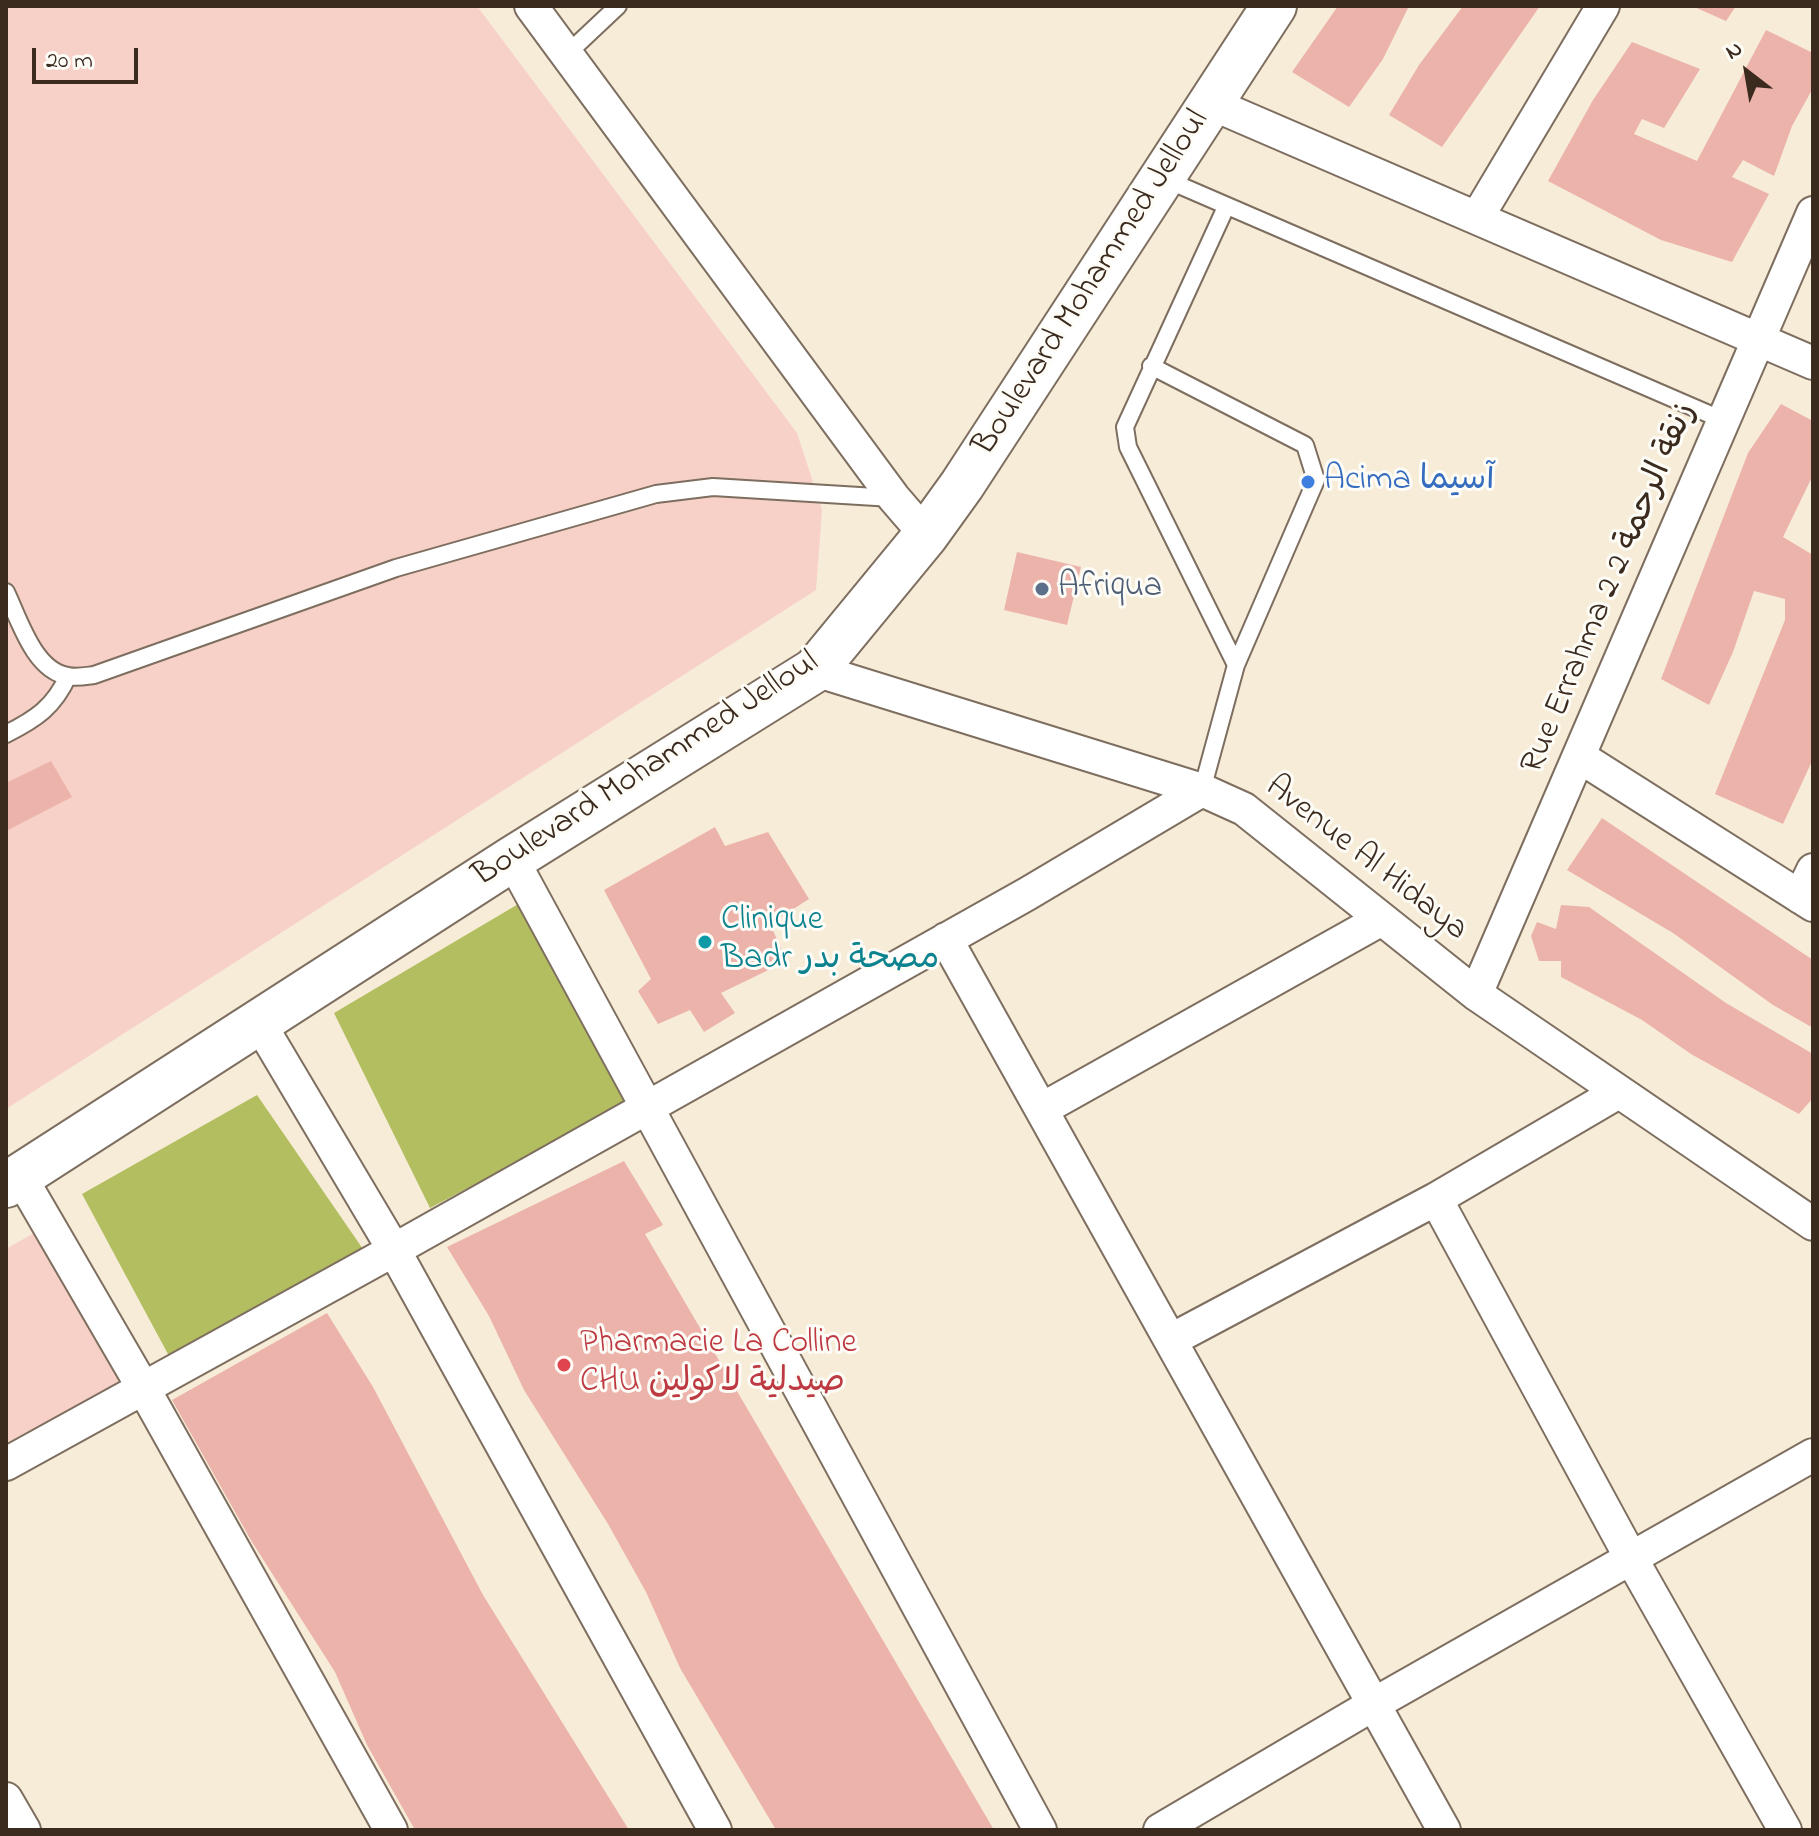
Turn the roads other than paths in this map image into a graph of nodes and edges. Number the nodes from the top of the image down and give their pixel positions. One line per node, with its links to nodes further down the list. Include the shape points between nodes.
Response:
1 (531, 6): 5 (street)
2 (618, 6): 5 (lane)
3 (1274, 6): 6 (street, Boulevard Mohammed Jelloul)
4 (1603, 6): 10 (street)
5 (567, 54): 15 (street)
6 (1210, 103): 7 (street, Boulevard Mohammed Jelloul); 10 (street)
7 (1165, 179): 8 (lane); 16 (street, Boulevard Mohammed Jelloul)
8 (1226, 207): 13 (lane); 14 (lane)
9 (1813, 213): 11 (street, Rue Errahma 2 2 زنقة الرحمة)
10 (1478, 216): 11 (street)
11 (1760, 341): 12 (street); 14 (street, Rue Errahma 2 2 زنقة الرحمة)
12 (1813, 363)
13 (1151, 366): 18 (lane, via 1125,427 1128,447); 18 (lane, via 1305,445 1316,480)
14 (1725, 421): 22 (street, Rue Errahma 2 2 زنقة الرحمة)
15 (894, 498): 16 (street); 20 (lane, via 713,487 669,491 396,568 94,675)
16 (926, 535): 19 (street, Boulevard Mohammed Jelloul)
17 (6, 592): 20 (lane, via 39,658)
18 (1236, 665): 23 (lane)
19 (815, 670): 23 (street, Avenue Al Hidaya); 24 (street, Boulevard Mohammed Jelloul)
20 (68, 676): 21 (lane, via 40,717)
21 (6, 734)
22 (1580, 757): 25 (street); 28 (street, Rue Errahma 2 2 زنقة الرحمة)
23 (1202, 790): 26 (street, Avenue Al Hidaya, via 1244,809); 27 (street)
24 (512, 859): 29 (street, Boulevard Mohammed Jelloul); 31 (street)
25 (1809, 891)
26 (1380, 920): 28 (street, Avenue Al Hidaya); 32 (street)
27 (946, 939): 31 (street); 32 (street)
28 (1476, 994): 30 (street, Avenue Al Hidaya)
29 (258, 1021): 33 (street, Boulevard Mohammed Jelloul); 36 (street)
30 (1617, 1093): 34 (street); 35 (street, Avenue Al Hidaya)
31 (645, 1107): 36 (street); 47 (street)
32 (1044, 1108): 37 (street)
33 (13, 1181): 38 (street)
34 (1436, 1199): 37 (street); 41 (street)
35 (1813, 1224)
36 (394, 1250): 38 (street); 46 (street)
37 (1173, 1339): 42 (street)
38 (145, 1391): 40 (street); 45 (street)
39 (1813, 1455): 41 (street)
40 (6, 1464)
41 (1631, 1558): 42 (street); 50 (street)
42 (1374, 1704): 48 (street); 49 (street)
43 (6, 1799): 44 (street)
44 (24, 1830)
45 (391, 1830)
46 (715, 1830)
47 (1040, 1830)
48 (1160, 1830)
49 (1444, 1830)
50 (1785, 1830)

